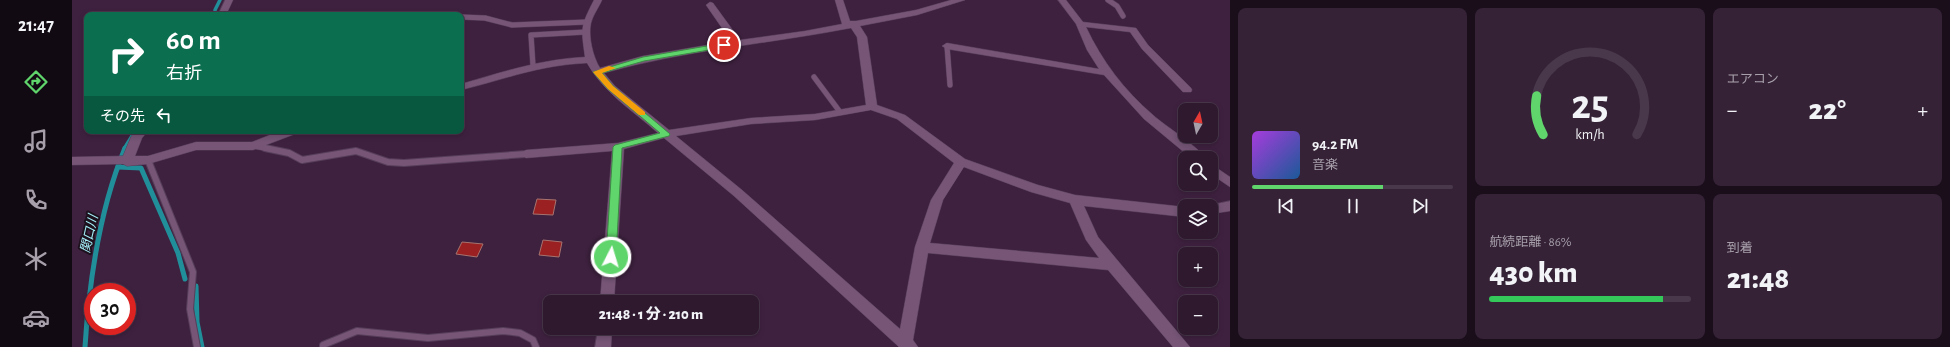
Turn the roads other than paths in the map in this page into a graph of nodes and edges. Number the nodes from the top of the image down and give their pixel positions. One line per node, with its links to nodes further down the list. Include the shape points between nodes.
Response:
1 (229, 0): 10 (street)
2 (598, 0): 15 (street)
3 (839, 0): 13 (street)
4 (926, 0): 9 (street)
5 (961, 0): 9 (street)
6 (1062, 0): 14 (street)
7 (1108, 0): 11 (lane, via 1117,6)
8 (710, 5): 16 (street)
9 (937, 7): 13 (street)
10 (223, 12)
11 (1124, 16)
12 (464, 17): 15 (lane, via 485,18 512,25)
13 (850, 24): 16 (street, via 805,34); 26 (street, via 862,37)
14 (1080, 24): 21 (street, via 1092,50); 25 (street, via 1133,30 1144,46)
15 (587, 27): 18 (street); 19 (lane, via 531,35)
16 (737, 43): 20 (street, via 643,59)
17 (947, 46): 21 (street); 23 (lane)
18 (590, 60): 19 (street); 20 (street)
19 (532, 66): 24 (street)
20 (597, 72): 30 (street, via 611,88)
21 (1107, 73): 33 (street, via 1148,117)
22 (814, 77): 27 (lane)
23 (950, 85)
24 (464, 86)
25 (1188, 90)
26 (872, 107): 27 (street); 38 (street, via 901,117)
27 (840, 112): 30 (street, via 815,117 751,121)
28 (140, 134): 37 (street)
29 (279, 134): 31 (street)
30 (666, 134): 32 (street); 49 (street, via 738,193)
31 (253, 146): 34 (lane, via 289,153 302,160 356,151 388,162 404,163); 35 (street, via 196,146)
32 (618, 147): 34 (street); 47 (street)
33 (1190, 151)
34 (526, 154)
35 (148, 160): 37 (street); 50 (lane, via 193,272 190,309)
36 (72, 161): 37 (street)
37 (127, 162)
38 (961, 162): 41 (street, via 1035,189); 45 (street, via 936,200)
39 (1218, 174): 40 (street)
40 (1230, 183)
41 (1075, 200): 44 (street); 46 (street, via 1093,240)
42 (1230, 206): 43 (street)
43 (1218, 208)
44 (1178, 211)
45 (922, 247): 46 (street); 49 (street)
46 (1112, 265): 54 (street)
47 (607, 295)
48 (604, 335): 53 (street)
49 (907, 344)
50 (197, 347)
51 (323, 347): 52 (lane, via 322,345 357,331 428,338 503,331 520,333 533,340)
52 (536, 347)
53 (603, 347)
54 (1182, 347)

